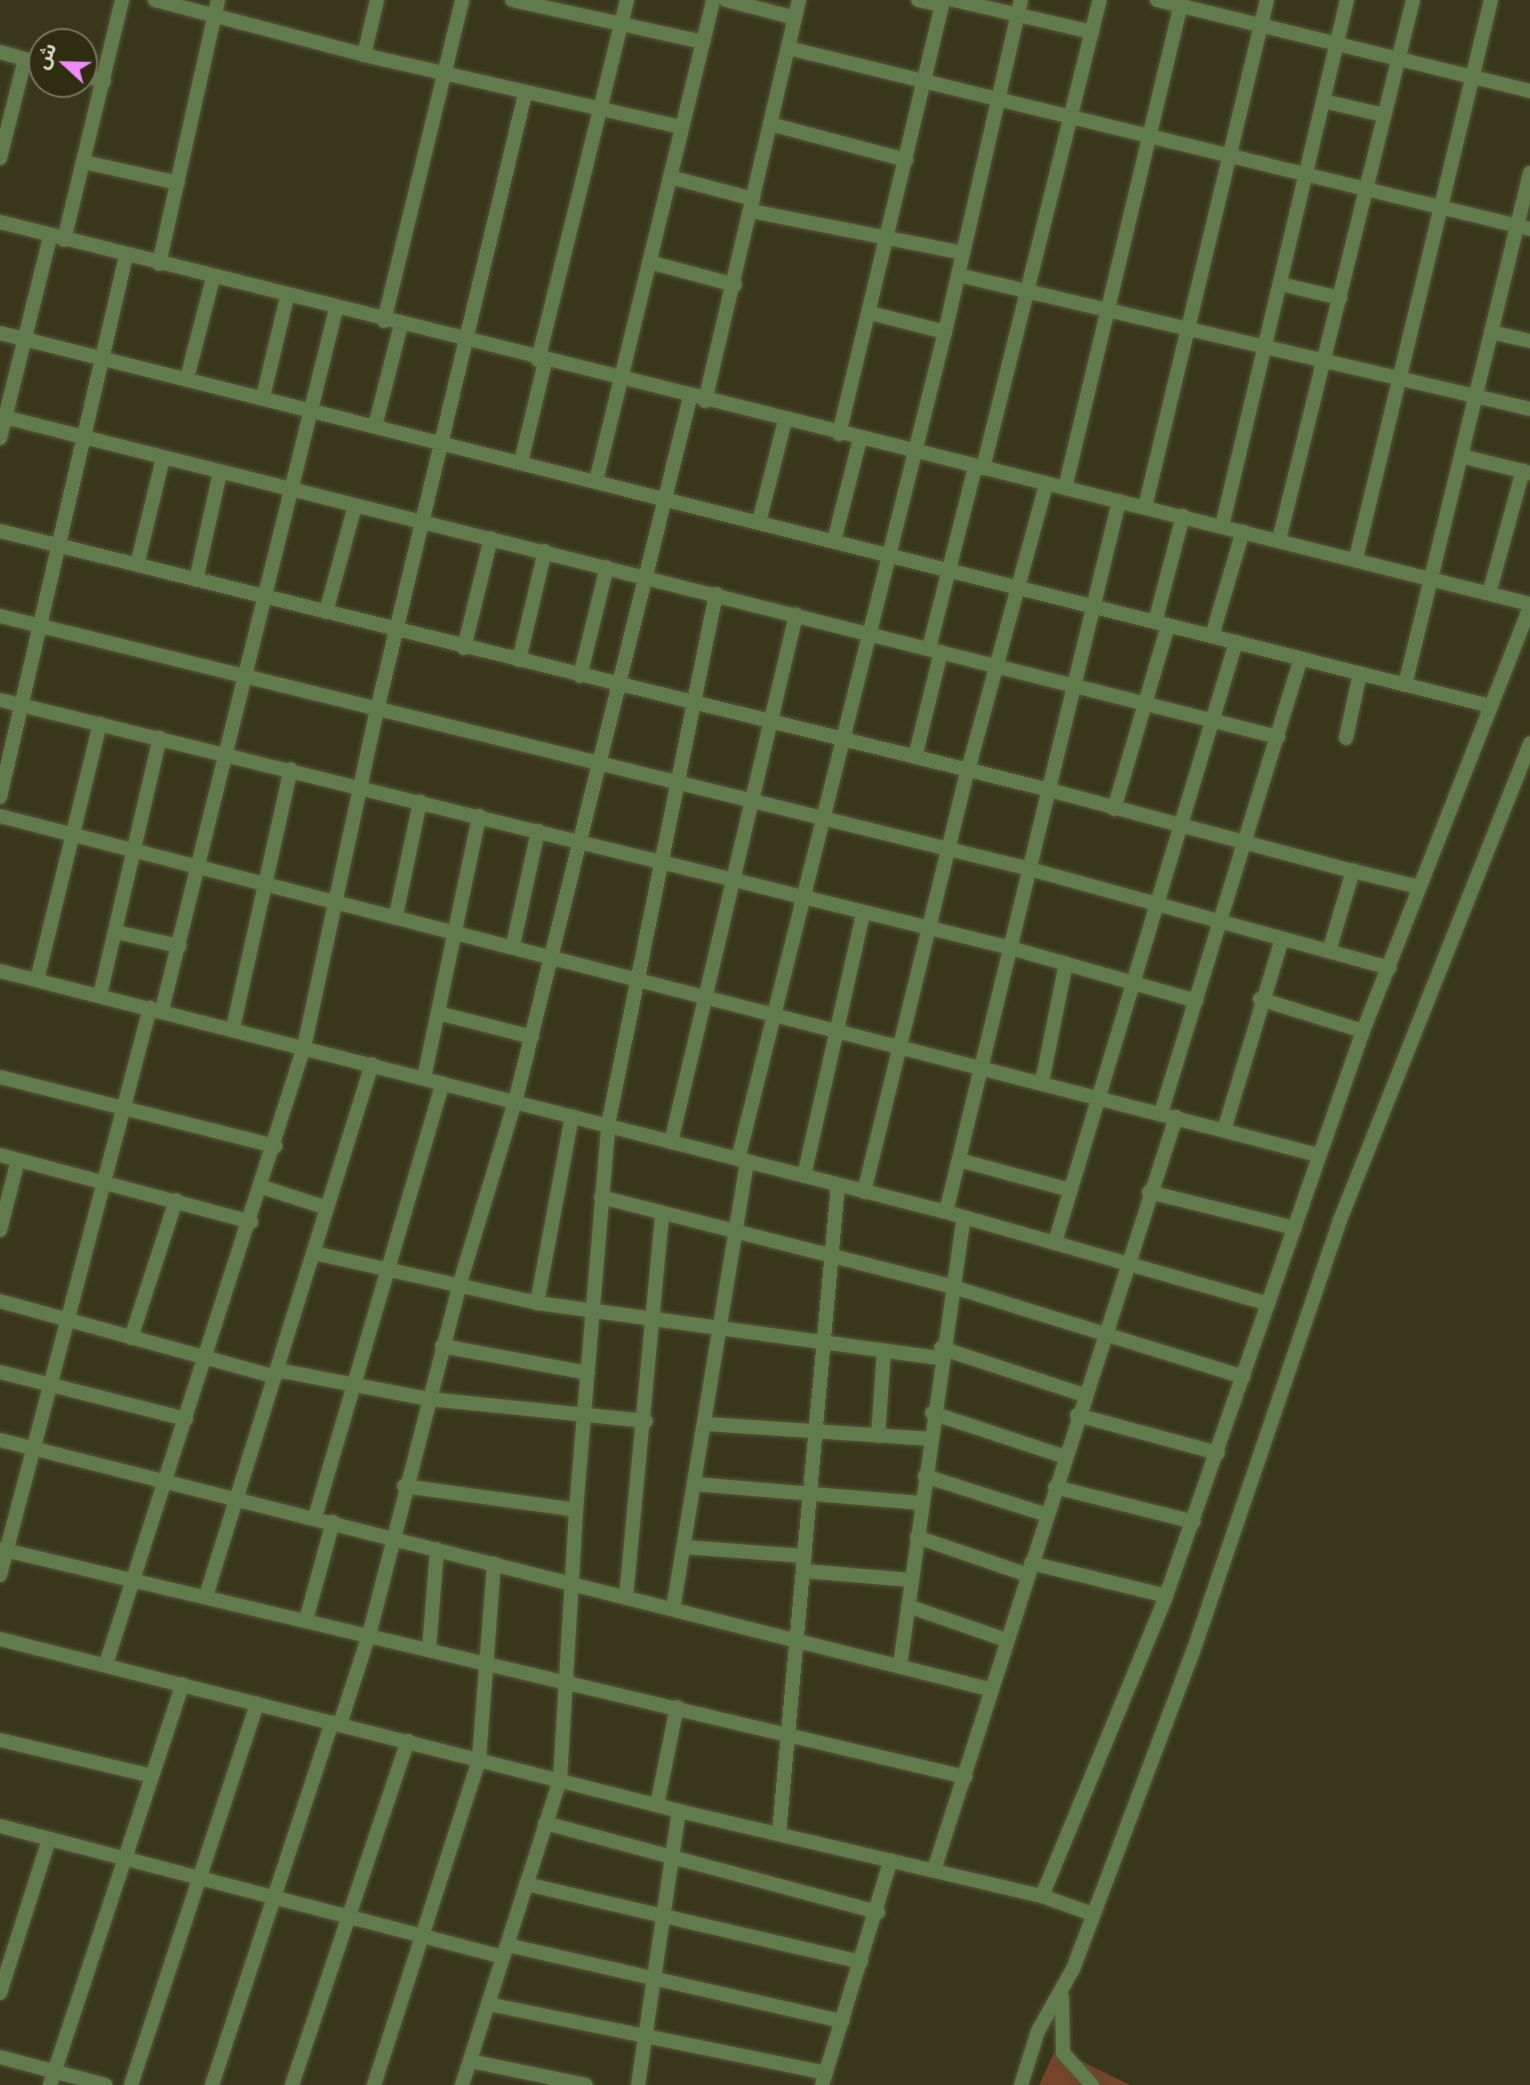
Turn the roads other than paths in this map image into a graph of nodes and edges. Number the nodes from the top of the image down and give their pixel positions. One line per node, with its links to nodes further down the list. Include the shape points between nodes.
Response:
1 (122, 0): 38 (street)
2 (155, 0): 21 (street)
3 (218, 0): 21 (street)
4 (377, 0): 31 (street)
5 (462, 0): 35 (street)
6 (512, 0): 24 (street)
7 (627, 0): 24 (street)
8 (713, 0): 27 (street)
9 (726, 0): 23 (street)
10 (799, 0): 23 (street)
11 (918, 0): 19 (street)
12 (1021, 0): 22 (street)
13 (1100, 0): 26 (street)
14 (1157, 0): 20 (street)
15 (1268, 0): 25 (street)
16 (1347, 0): 28 (street)
17 (1413, 0): 34 (street)
18 (1491, 0): 36 (street)
19 (946, 2): 22 (street); 39 (street)
20 (1181, 3): 25 (street); 49 (street)
21 (214, 15): 31 (street); 57 (street)
22 (1017, 16): 26 (street); 43 (street)
23 (795, 18): 29 (street)
24 (621, 24): 27 (street); 44 (street)
25 (1261, 26): 28 (street); 50 (street)
26 (1092, 32): 46 (street)
27 (703, 42): 48 (street)
28 (1337, 47): 34 (street); 42 (street)
29 (788, 48): 39 (street); 47 (street)
30 (0, 52): 32 (street)
31 (364, 55): 35 (street)
32 (25, 59): 33 (street); 51 (street)
33 (28, 60)
34 (1398, 62): 36 (street); 45 (street)
35 (441, 72): 41 (street); 79 (street)
36 (1473, 77): 40 (street); 60 (street)
37 (98, 79): 38 (street)
38 (104, 81): 53 (street)
39 (923, 84): 43 (street); 52 (street)
40 (1530, 91)
41 (525, 93): 44 (street); 87 (street)
42 (1323, 101): 45 (street); 55 (street)
43 (997, 102): 46 (street); 65 (street)
44 (600, 107): 48 (street); 91 (street)
45 (1384, 115): 58 (street)
46 (1071, 118): 49 (street); 73 (street)
47 (770, 124): 52 (street); 59 (street)
48 (682, 127): 56 (street)
49 (1150, 135): 50 (street); 76 (street)
50 (1230, 154): 55 (street); 81 (street)
51 (0, 158)
52 (906, 160): 63 (street)
53 (84, 162): 57 (street); 64 (street)
54 (1530, 173): 62 (street)
55 (1305, 175): 58 (street); 71 (street)
56 (670, 177): 59 (street); 67 (street)
57 (178, 183): 68 (street)
58 (1366, 190): 60 (street); 75 (street)
59 (752, 205): 63 (street); 72 (street)
60 (1441, 207): 62 (street); 92 (street)
61 (0, 222): 64 (street)
62 (1523, 227): 83 (street)
63 (888, 236): 65 (street); 78 (street)
64 (57, 239): 66 (street); 85 (street)
65 (963, 253): 69 (street)
66 (126, 256): 68 (street); 89 (street)
67 (649, 262): 72 (street); 94 (street)
68 (159, 264): 70 (street)
69 (958, 275): 73 (street); 82 (street)
70 (213, 278): 74 (street); 93 (street)
71 (1280, 284): 75 (street); 88 (street)
72 (735, 285): 97 (street)
73 (1029, 290): 76 (street); 112 (street)
74 (287, 296): 77 (street); 96 (street)
75 (1340, 298): 90 (street)
76 (1108, 307): 81 (street); 117 (street)
77 (336, 309): 79 (street); 99 (street)
78 (870, 313): 82 (street); 103 (street)
79 (384, 321): 80 (street)
80 (401, 326): 87 (street); 102 (street)
81 (1188, 327): 88 (street); 122 (street)
82 (945, 332): 108 (street)
83 (1491, 332): 86 (street); 95 (street)
84 (0, 333): 85 (street)
85 (24, 340): 89 (street); 100 (street)
86 (1530, 341)
87 (469, 343): 91 (street); 107 (street)
88 (1266, 344): 90 (street); 126 (street)
89 (101, 357): 93 (street); 105 (street)
90 (1324, 359): 92 (street); 130 (street)
91 (542, 361): 94 (street); 111 (street)
92 (1400, 377): 95 (street); 135 (street)
93 (187, 378): 96 (street)
94 (620, 381): 97 (street); 115 (street)
95 (1476, 395): 98 (street); 109 (street)
96 (263, 397): 99 (street)
97 (698, 400): 101 (street); 119 (street)
98 (1530, 409)
99 (312, 410): 102 (street); 118 (street)
100 (3, 416): 104 (street); 105 (street)
101 (785, 421): 103 (street); 124 (street)
102 (375, 425): 107 (street)
103 (839, 434): 106 (street)
104 (0, 438)
105 (81, 439): 110 (street); 132 (street)
106 (860, 439): 108 (street); 131 (street)
107 (445, 443): 111 (street); 125 (street)
108 (915, 452): 112 (street); 134 (street)
109 (1461, 456): 113 (street); 139 (street)
110 (163, 458): 114 (street); 136 (street)
111 (521, 462): 115 (street)
112 (979, 468): 116 (street); 138 (street)
113 (1527, 472): 143 (street)
114 (220, 473): 118 (street); 141 (street)
115 (596, 481): 119 (street)
116 (1046, 484): 117 (street); 142 (street)
117 (1065, 488): 120 (street)
118 (290, 489): 121 (street); 145 (street)
119 (666, 499): 124 (street); 140 (street)
120 (1119, 500): 122 (street); 147 (street)
121 (355, 506): 125 (street); 148 (street)
122 (1145, 507): 123 (street)
123 (1183, 516): 126 (street); 151 (street)
124 (759, 522): 131 (street)
125 (425, 523): 129 (street); 153 (street)
126 (1222, 526): 128 (street)
127 (0, 531): 132 (street)
128 (1243, 531): 130 (street); 155 (street)
129 (491, 538): 133 (street); 157 (street)
130 (1279, 540): 135 (street)
131 (834, 541): 134 (street)
132 (58, 546): 136 (street); 152 (street)
133 (545, 551): 137 (street); 160 (street)
134 (888, 554): 138 (street); 154 (street)
135 (1356, 558): 139 (street)
136 (137, 565): 141 (street)
137 (607, 567): 140 (street); 163 (street)
138 (951, 570): 142 (street); 158 (street)
139 (1431, 576): 143 (street); 167 (street)
140 (646, 577): 144 (street); 166 (street)
141 (196, 580): 145 (street)
142 (1018, 588): 147 (street); 161 (street)
143 (1490, 590): 146 (street)
144 (716, 594): 149 (street); 169 (street)
145 (264, 597): 148 (street); 164 (street)
146 (1530, 605): 172 (street)
147 (1091, 606): 151 (street); 165 (street)
148 (326, 612): 153 (street)
149 (796, 615): 154 (street); 176 (street)
150 (0, 616): 152 (street)
151 (1161, 624): 155 (street); 170 (street)
152 (38, 626): 164 (street); 171 (street)
153 (398, 630): 157 (street); 173 (street)
154 (870, 633): 158 (street); 180 (street)
155 (1212, 636): 156 (street)
156 (1236, 642): 159 (street); 174 (street)
157 (464, 648): 160 (street)
158 (935, 650): 161 (street); 183 (street)
159 (1301, 659): 162 (street); 177 (street)
160 (519, 660): 163 (street)
161 (996, 665): 165 (street); 186 (street)
162 (1360, 673): 167 (street); 179 (street)
163 (580, 676): 166 (street)
164 (248, 677): 173 (street); 182 (street)
165 (1072, 683): 170 (street); 189 (street)
166 (620, 685): 169 (street); 184 (street)
167 (1405, 685): 172 (street)
168 (0, 700): 171 (street)
169 (692, 704): 176 (street); 187 (street)
170 (1144, 704): 174 (street); 193 (street)
171 (24, 705): 175 (street); 190 (street)
172 (1490, 706): 210 (street)
173 (377, 710): 184 (street); 188 (street)
174 (1213, 720): 177 (street); 197 (street)
175 (100, 723): 178 (street); 199 (street)
176 (771, 724): 180 (street); 191 (street)
177 (1278, 737): 201 (street)
178 (160, 738): 182 (street); 202 (street)
179 (1346, 738)
180 (844, 741): 183 (street); 196 (street)
181 (1530, 744): 391 (street, via 1340,1220 1195,1646)
182 (227, 754): 185 (street); 205 (street)
183 (915, 757): 186 (street)
184 (600, 763): 187 (street); 200 (street)
185 (291, 769): 188 (street); 209 (street)
186 (968, 771): 189 (street); 203 (street)
187 (676, 782): 191 (street); 204 (street)
188 (362, 788): 192 (street); 211 (street)
189 (1046, 789): 193 (street); 206 (street)
190 (0, 797)
191 (751, 801): 196 (street); 208 (street)
192 (420, 802): 195 (street); 214 (street)
193 (1114, 809): 197 (street)
194 (0, 816): 199 (street)
195 (479, 816): 198 (street); 218 (street)
196 (825, 820): 203 (street); 212 (street)
197 (1181, 825): 201 (street); 213 (street)
198 (538, 831): 200 (street); 221 (street)
199 (74, 835): 202 (street); 230 (street)
200 (581, 842): 204 (street); 225 (street)
201 (1245, 844): 207 (street); 216 (street)
202 (134, 851): 205 (street); 219 (street)
203 (949, 851): 206 (street); 217 (street)
204 (658, 863): 208 (street); 229 (street)
205 (199, 868): 209 (street); 222 (street)
206 (1026, 868): 213 (street); 223 (street)
207 (1353, 871): 210 (street); 224 (street)
208 (731, 881): 212 (street); 233 (street)
209 (267, 885): 211 (street); 239 (street)
210 (1419, 887): 227 (street)
211 (335, 901): 214 (street); 244 (street)
212 (802, 901): 215 (street); 238 (street)
213 (1157, 904): 216 (street); 231 (street)
214 (396, 915): 218 (street)
215 (863, 915): 217 (street); 240 (street)
216 (1220, 921): 220 (street); 235 (street)
217 (930, 929): 223 (street); 243 (street)
218 (455, 930): 221 (street); 237 (street)
219 (116, 932): 222 (street); 232 (street)
220 (1282, 939): 224 (street); 234 (street)
221 (513, 945): 225 (street)
222 (178, 946): 236 (street)
223 (1007, 947): 226 (street); 246 (street)
224 (1329, 951): 227 (street)
225 (553, 956): 229 (street); 242 (street)
226 (1066, 963): 231 (street); 249 (street)
227 (1390, 968): 241 (street)
228 (0, 971): 230 (street)
229 (636, 979): 233 (street); 256 (street)
230 (37, 980): 232 (street)
231 (1133, 982): 235 (street); 251 (street)
232 (100, 995): 236 (street)
233 (703, 997): 238 (street); 258 (street)
234 (1260, 999): 241 (street); 257 (street)
235 (1196, 1001): 254 (street)
236 (156, 1009): 239 (street); 253 (street)
237 (438, 1013): 242 (street); 248 (street)
238 (776, 1014): 240 (street); 263 (street)
239 (233, 1028): 244 (street)
240 (838, 1030): 243 (street); 265 (street)
241 (1363, 1031): 261 (street)
242 (532, 1037): 252 (street)
243 (901, 1046): 246 (street); 270 (street)
244 (304, 1047): 245 (street); 259 (street)
245 (372, 1065): 248 (street); 274 (street)
246 (981, 1066): 249 (street); 264 (street)
247 (0, 1077): 253 (street)
248 (424, 1078): 250 (street)
249 (1042, 1082): 251 (street)
250 (443, 1083): 252 (street); 286 (street)
251 (1099, 1096): 254 (street); 269 (street)
252 (515, 1102): 255 (street); 287 (street)
253 (127, 1108): 259 (street); 266 (street)
254 (1169, 1115): 257 (street); 271 (street)
255 (572, 1116): 256 (street); 290 (street)
256 (608, 1125): 258 (street); 272 (street)
257 (1224, 1130): 261 (street)
258 (671, 1142): 263 (street)
259 (275, 1146): 268 (street)
260 (0, 1155): 262 (street)
261 (1318, 1155): 279 (street)
262 (18, 1160): 266 (street); 280 (street)
263 (742, 1160): 265 (street); 281 (street)
264 (959, 1160): 269 (street); 275 (street)
265 (804, 1176): 267 (street)
266 (105, 1183): 273 (street); 293 (street)
267 (838, 1185): 270 (street); 284 (street)
268 (262, 1188): 274 (street); 278 (street)
269 (1070, 1190): 282 (street)
270 (864, 1192): 275 (street)
271 (1149, 1192): 279 (street); 285 (street)
272 (601, 1197): 276 (street); 292 (street)
273 (176, 1200): 278 (street); 297 (street)
274 (327, 1208): 283 (street)
275 (946, 1212): 277 (street)
276 (662, 1213): 281 (street); 294 (street)
277 (964, 1218): 282 (street); 288 (street)
278 (251, 1222): 302 (street)
279 (1295, 1228): 291 (street)
280 (0, 1230)
281 (735, 1233): 284 (street); 295 (street)
282 (1055, 1242): 285 (street)
283 (314, 1253): 286 (street); 305 (street)
284 (833, 1257): 288 (street); 298 (street)
285 (1125, 1264): 291 (street); 296 (street)
286 (388, 1269): 287 (street); 308 (street)
287 (458, 1286): 290 (street); 299 (street)
288 (953, 1287): 296 (street); 301 (street)
289 (0, 1301): 293 (street)
290 (537, 1303): 292 (street)
291 (1268, 1304): 306 (street)
292 (592, 1312): 294 (street); 304 (street)
293 (68, 1321): 297 (street); 307 (street)
294 (655, 1321): 295 (street); 315 (street)
295 (721, 1328): 298 (street); 316 (street)
296 (1102, 1337): 306 (street); 309 (street)
297 (131, 1338): 302 (street)
298 (824, 1342): 300 (street); 317 (street)
299 (442, 1346): 304 (street); 310 (street)
300 (884, 1351): 301 (street); 318 (street)
301 (941, 1353): 309 (street); 311 (street)
302 (206, 1360): 305 (street); 313 (street)
303 (0, 1372): 307 (street)
304 (588, 1373): 314 (street)
305 (276, 1374): 308 (street); 330 (street)
306 (1243, 1377): 322 (street)
307 (51, 1385): 313 (street); 321 (street)
308 (356, 1385): 310 (street); 334 (street)
309 (1084, 1395): 312 (street)
310 (429, 1399): 314 (street); 327 (street)
311 (932, 1413): 319 (street); 323 (street)
312 (1077, 1415): 322 (street); 323 (street)
313 (186, 1419): 325 (street)
314 (585, 1419): 315 (street); 332 (street)
315 (646, 1421): 351 (street)
316 (706, 1424): 317 (street); 326 (street)
317 (815, 1431): 318 (street); 329 (street)
318 (878, 1436): 319 (street)
319 (929, 1439): 324 (street)
320 (0, 1440): 321 (street)
321 (34, 1448): 325 (street); 341 (street)
322 (1218, 1453): 336 (street)
323 (1065, 1457): 328 (street)
324 (925, 1476): 331 (street); 333 (street)
325 (165, 1483): 330 (street); 346 (street)
326 (694, 1484): 329 (street); 339 (street)
327 (404, 1486): 332 (street); 338 (street)
328 (1055, 1487): 333 (street); 336 (street)
329 (811, 1494): 331 (street); 342 (street)
330 (238, 1499): 334 (street); 349 (street)
331 (921, 1503): 337 (street)
332 (576, 1510): 348 (street)
333 (1046, 1515): 344 (street)
334 (315, 1517): 335 (street)
335 (333, 1522): 338 (street); 354 (street)
336 (1194, 1522): 350 (street)
337 (917, 1537): 344 (street); 347 (street)
338 (394, 1538): 340 (street); 355 (street)
339 (684, 1547): 342 (street); 353 (street)
340 (437, 1549): 343 (street); 359 (street)
341 (3, 1550): 345 (street); 346 (street)
342 (804, 1563): 347 (street); 357 (street)
343 (494, 1564): 348 (street); 360 (street)
344 (1030, 1569): 350 (street); 358 (street)
345 (0, 1575)
346 (132, 1578): 349 (street); 361 (street)
347 (911, 1580): 352 (street)
348 (572, 1584): 351 (street); 363 (street)
349 (206, 1596): 354 (street)
350 (1166, 1596): 388 (street)
351 (626, 1597): 353 (street)
352 (908, 1606): 358 (street); 362 (street)
353 (673, 1609): 357 (street)
354 (306, 1620): 355 (street)
355 (369, 1635): 359 (street); 368 (street)
356 (0, 1639): 361 (street)
357 (794, 1639): 362 (street); 369 (street)
358 (1006, 1640): 365 (street)
359 (429, 1649): 360 (street)
360 (486, 1662): 363 (street); 372 (street)
361 (106, 1664): 364 (street)
362 (900, 1665): 365 (street)
363 (565, 1679): 367 (street); 375 (street)
364 (183, 1685): 366 (street); 373 (street)
365 (992, 1690): 374 (street)
366 (257, 1703): 368 (street); 386 (street)
367 (677, 1707): 369 (street); 376 (street)
368 (336, 1723): 371 (street); 389 (street)
369 (785, 1734): 374 (street); 380 (street)
370 (0, 1740): 373 (street)
371 (408, 1741): 372 (street); 392 (street)
372 (479, 1759): 375 (street); 394 (street)
373 (152, 1776): 383 (street)
374 (965, 1777): 385 (street)
375 (561, 1780): 376 (street); 378 (street)
376 (657, 1805): 377 (street)
377 (680, 1811): 380 (street); 382 (street)
378 (545, 1824): 382 (street); 387 (street)
379 (0, 1826): 381 (street)
380 (779, 1833): 384 (street)
381 (49, 1839): 383 (street); 397 (street)
382 (671, 1856): 390 (street); 393 (street)
383 (125, 1858): 386 (street); 406 (street)
384 (891, 1860): 385 (street); 390 (street)
385 (934, 1871): 388 (street)
386 (200, 1879): 389 (street); 409 (street)
387 (526, 1884): 393 (street); 395 (street)
388 (1042, 1896): 391 (street)
389 (274, 1899): 392 (street); 410 (street)
390 (878, 1912): 396 (street)
391 (1093, 1914): 399 (street)
392 (350, 1917): 394 (street); 411 (street)
393 (661, 1917): 396 (street); 398 (street)
394 (425, 1935): 395 (street); 412 (street)
395 (505, 1951): 398 (street); 401 (street)
396 (861, 1962): 402 (street)
397 (5, 1963): 400 (street)
398 (653, 1976): 402 (street); 403 (street)
399 (1063, 1991): 416 (street, via 1038,2031); 417 (street, via 1063,2053)
400 (0, 1993)
401 (488, 2004): 403 (street); 405 (street)
402 (842, 2021): 407 (street)
403 (645, 2035): 407 (street); 415 (street)
404 (0, 2057): 406 (street)
405 (470, 2061): 413 (street); 414 (street)
406 (52, 2078): 408 (street)
407 (824, 2079)
408 (105, 2085)
409 (131, 2085)
410 (212, 2085)
411 (292, 2085)
412 (374, 2085)
413 (463, 2085)
414 (586, 2085)
415 (638, 2085)
416 (1021, 2085)
417 (1092, 2085)

